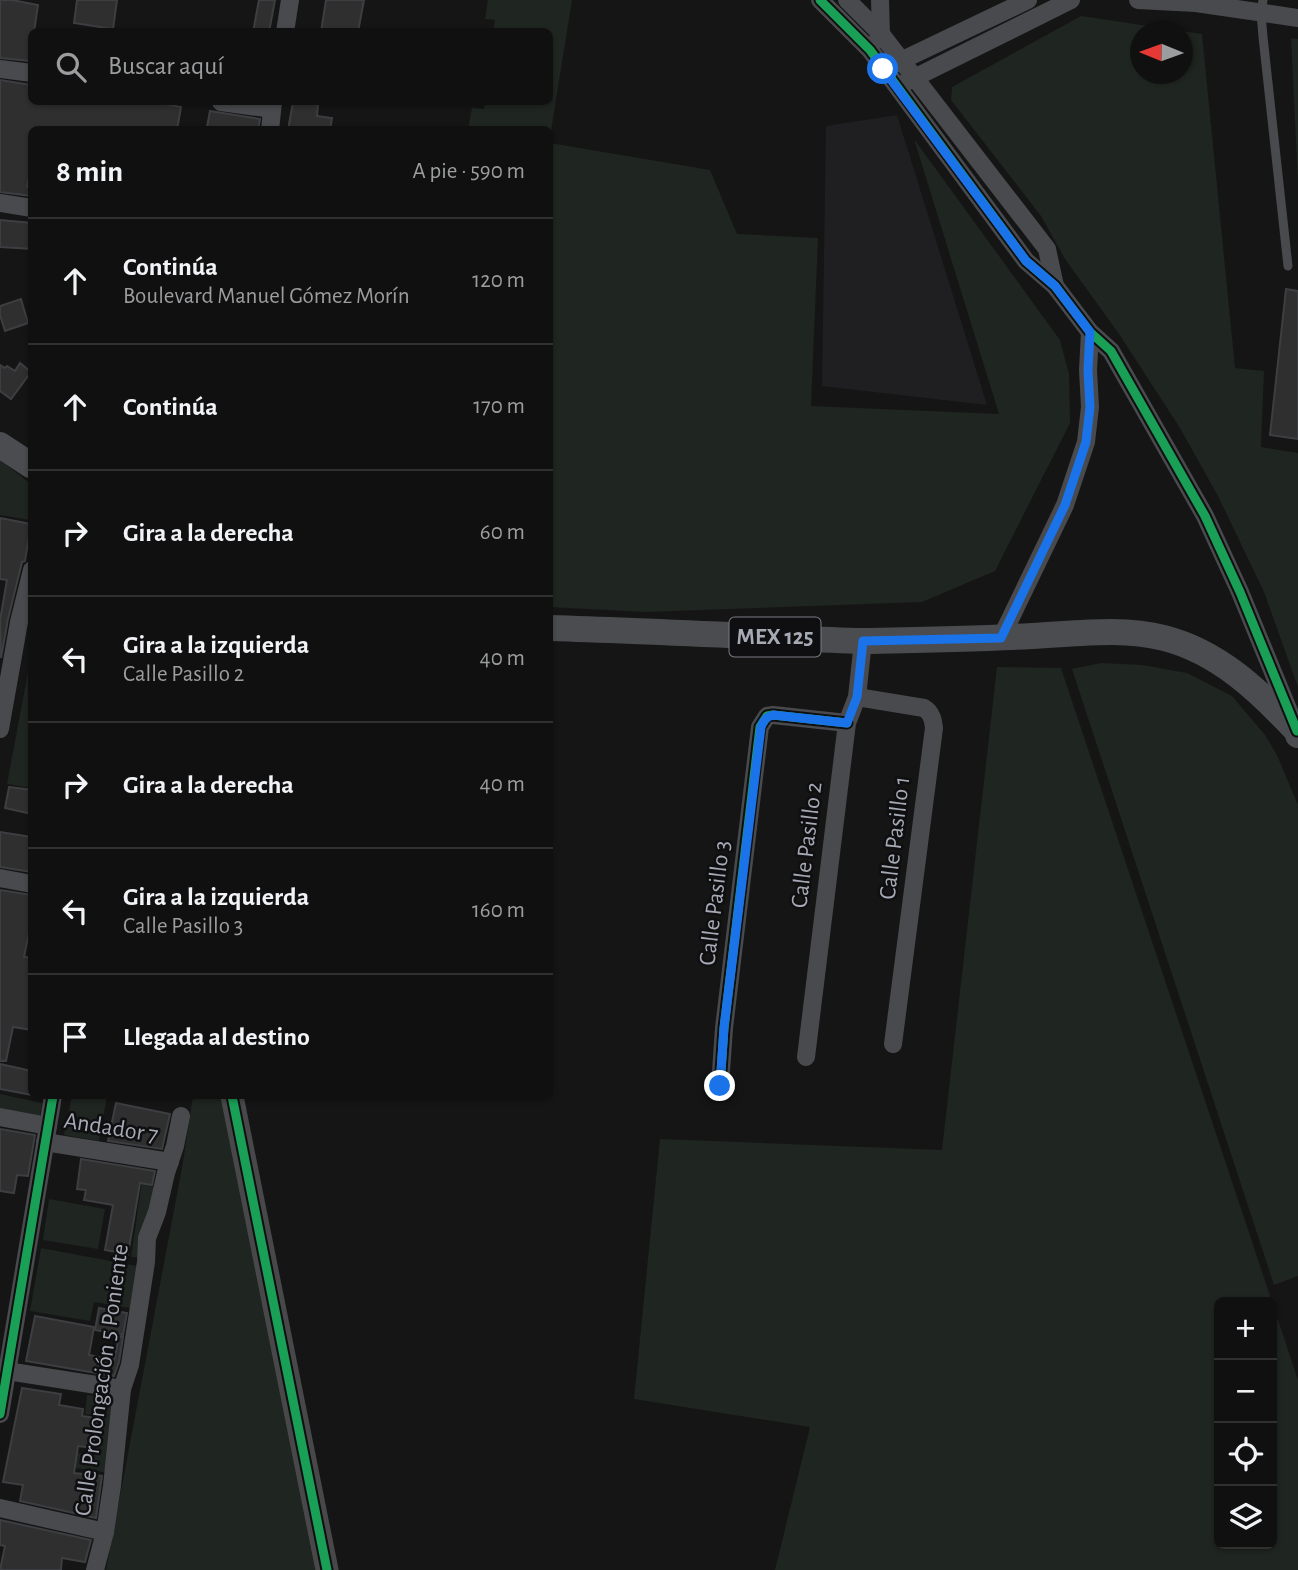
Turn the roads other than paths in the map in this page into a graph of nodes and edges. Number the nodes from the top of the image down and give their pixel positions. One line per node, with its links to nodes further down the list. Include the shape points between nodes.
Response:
1 (290, 0): 10 (street)
2 (820, 0): 12 (street)
3 (847, 0): 11 (street)
4 (880, 0): 11 (street)
5 (1028, 0): 13 (street)
6 (1071, 0): 17 (street)
7 (1138, 0): 8 (street)
8 (1262, 7): 9 (street); 23 (lane)
9 (1298, 18)
10 (286, 28)
11 (881, 34): 12 (street); 13 (street)
12 (870, 50): 15 (street)
13 (901, 60): 15 (street); 17 (street)
14 (0, 69): 16 (street)
15 (883, 69): 18 (street)
16 (28, 73)
17 (915, 78): 18 (street); 24 (street, via 1047,249)
18 (897, 87): 24 (street, via 1026,261)
19 (273, 105): 20 (street)
20 (270, 126)
21 (0, 203): 22 (street)
22 (28, 207)
23 (1288, 266)
24 (1055, 286): 25 (street)
25 (1090, 332): 30 (street, via 1086,442 1065,505); 36 (street, via 1111,351 1205,516)
26 (0, 445): 27 (main road)
27 (28, 463)
28 (28, 586): 32 (street)
29 (553, 628): 31 (main road, MEX 125)
30 (1001, 638): 31 (main road, MEX 125); 36 (main road, MEX 125, via 1118,632 1165,638 1212,657 1241,676)
31 (863, 641): 33 (street, Calle Pasillo 2)
32 (4, 686): 35 (street)
33 (857, 697): 34 (street, Calle Pasillo 2); 39 (street, Calle Pasillo 1, via 924,708 934,728)
34 (847, 723): 40 (street, Calle Pasillo 2); 41 (street, Calle Pasillo 3, via 773,715 767,716 761,727)
35 (0, 729)
36 (1297, 733)
37 (0, 878): 38 (street)
38 (28, 883)
39 (893, 1044)
40 (806, 1057)
41 (720, 1086)
42 (52, 1099): 46 (street)
43 (233, 1099): 54 (street)
44 (181, 1116): 47 (street, Calle Prolongación 5 Poniente)
45 (0, 1117): 46 (street, Andador 7)
46 (46, 1134): 47 (street, Andador 7); 48 (street)
47 (170, 1162): 49 (street, Calle Prolongación 5 Poniente, via 147,1238 130,1366)
48 (4, 1371): 49 (street); 50 (street)
49 (122, 1389): 52 (street, Calle Prolongación 5 Poniente)
50 (0, 1414)
51 (0, 1508): 52 (street)
52 (105, 1532): 53 (street, Calle Prolongación 5 Poniente)
53 (95, 1570)
54 (327, 1570)

